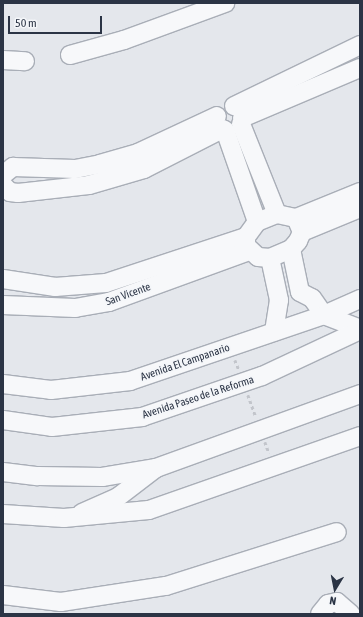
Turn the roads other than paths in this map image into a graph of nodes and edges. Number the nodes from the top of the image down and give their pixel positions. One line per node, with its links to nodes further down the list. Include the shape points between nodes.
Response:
1 (225, 3): 3 (street, via 124,40)
2 (360, 45): 7 (street)
3 (70, 55)
4 (3, 60): 5 (street)
5 (25, 61)
6 (360, 68): 7 (street)
7 (230, 121): 8 (street, via 100,164 75,169 14,167); 9 (street, via 144,169 89,185 18,193 10,192); 12 (street); 13 (street)
8 (3, 175)
9 (3, 185)
10 (360, 192): 14 (street)
11 (360, 208): 14 (street)
12 (277, 214): 13 (street); 14 (street)
13 (257, 222): 15 (street)
14 (299, 225): 16 (street)
15 (248, 244): 17 (street); 18 (street, San Vicente)
16 (291, 249): 17 (street); 20 (street)
17 (270, 258): 22 (street)
18 (162, 274): 19 (street, San Vicente, via 106,283 55,287); 23 (street, San Vicente, via 109,302 75,308)
19 (3, 279)
20 (300, 292): 22 (street); 24 (street, via 312,298)
21 (360, 298): 24 (street, Avenida El Campanario)
22 (279, 300): 26 (street)
23 (3, 305)
24 (324, 315): 25 (street); 26 (street, Avenida El Campanario)
25 (360, 329): 29 (street, Avenida Paseo de la Reforma, via 244,382 142,416 52,427)
26 (274, 332): 27 (street, Avenida El Campanario, via 130,381 96,387 51,390)
27 (3, 384)
28 (360, 394): 31 (street)
29 (3, 420)
30 (360, 436): 34 (street, via 149,510 109,517)
31 (156, 468): 32 (street, via 102,477 38,476); 34 (street, via 118,497)
32 (3, 472)
33 (3, 514): 34 (street)
34 (64, 518)
35 (337, 532): 36 (street, via 166,586 61,602)
36 (3, 595)
37 (320, 614): 38 (street, via 328,604 337,602)
38 (351, 614)

